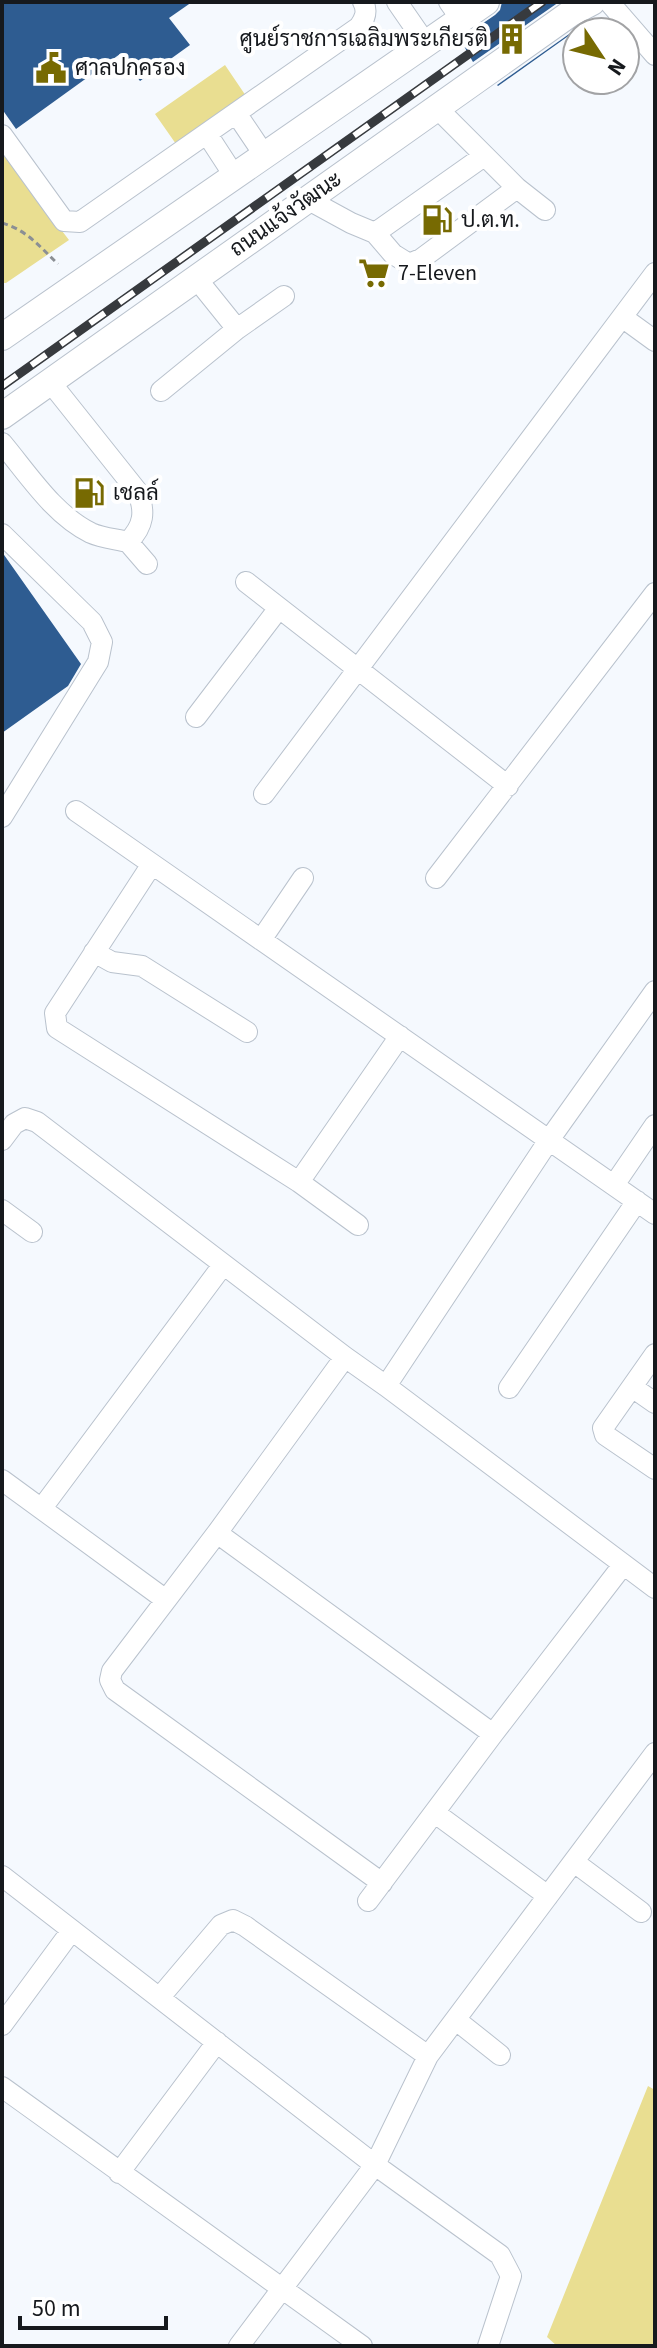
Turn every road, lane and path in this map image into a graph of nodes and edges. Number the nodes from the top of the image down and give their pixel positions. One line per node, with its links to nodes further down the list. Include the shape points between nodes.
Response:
1 (363, 2): 10 (lane, via 365,19 359,27)
2 (397, 2): 7 (lane)
3 (486, 2): 6 (main road)
4 (609, 2): 8 (lane)
5 (581, 6): 9 (main road, ถนนแจ้งวัฒนะ)
6 (455, 11): 7 (main road)
7 (426, 44): 13 (main road)
8 (655, 55)
9 (437, 108): 14 (lane); 17 (main road, ถนนแจ้งวัฒนะ)
10 (236, 113): 11 (lane); 13 (lane)
11 (207, 134): 12 (lane, via 73,223 64,221); 15 (lane)
12 (2, 135)
13 (265, 156): 15 (main road)
14 (484, 156): 16 (lane); 20 (lane)
15 (235, 177): 27 (main road)
16 (517, 188): 18 (lane); 20 (lane, via 409,264)
17 (307, 199): 20 (lane); 23 (main road, ถนนแจ้งวัฒนะ)
18 (545, 210)
19 (2, 223): 21 (path, via 31,237)
20 (375, 233)
21 (58, 264)
22 (655, 273): 25 (lane)
23 (196, 278): 26 (lane); 29 (main road, ถนนแจ้งวัฒนะ)
24 (284, 296): 26 (lane)
25 (622, 317): 28 (lane); 39 (lane)
26 (237, 329): 30 (lane)
27 (2, 337)
28 (655, 341)
29 (51, 383): 31 (main road, ถนนแจ้งวัฒนะ); 34 (lane, via 137,491 143,522)
30 (161, 391)
31 (2, 416)
32 (2, 443): 34 (lane, via 75,524 94,535)
33 (2, 534): 44 (lane, via 92,622 102,642 98,662)
34 (128, 542): 35 (lane)
35 (147, 564)
36 (246, 582): 38 (lane)
37 (655, 593): 41 (lane)
38 (279, 608): 39 (lane); 40 (lane)
39 (359, 669): 41 (lane); 42 (lane)
40 (196, 717)
41 (508, 786): 47 (lane)
42 (264, 794)
43 (76, 811): 45 (lane)
44 (2, 817)
45 (152, 864): 48 (lane); 49 (lane)
46 (303, 878): 48 (lane)
47 (436, 878)
48 (261, 940): 52 (lane)
49 (94, 952): 51 (lane, via 112,962 142,966); 56 (lane, via 55,1013 57,1028)
50 (655, 991): 55 (lane)
51 (247, 1032)
52 (400, 1036): 55 (lane); 56 (lane)
53 (655, 1125): 57 (lane)
54 (2, 1140): 63 (lane, via 19,1120 32,1119)
55 (549, 1140): 57 (lane); 66 (lane)
56 (299, 1182): 61 (lane)
57 (614, 1185): 58 (lane)
58 (637, 1201): 60 (lane); 68 (lane)
59 (2, 1210): 62 (lane)
60 (655, 1214)
61 (358, 1225)
62 (32, 1232)
63 (223, 1265): 65 (lane); 72 (lane)
64 (655, 1354): 67 (lane)
65 (345, 1357): 66 (lane); 73 (lane)
66 (386, 1386): 74 (lane)
67 (632, 1387): 69 (lane); 70 (lane, via 603,1428 605,1435)
68 (509, 1388)
69 (655, 1403)
70 (655, 1469)
71 (2, 1480): 72 (lane)
72 (42, 1508): 76 (lane)
73 (217, 1533): 76 (lane); 77 (lane)
74 (623, 1565): 75 (lane); 77 (lane)
75 (655, 1588)
76 (166, 1600): 82 (lane, via 112,1671 115,1690)
77 (493, 1734): 79 (lane)
78 (655, 1753): 80 (lane)
79 (435, 1813): 82 (lane); 83 (lane)
80 (574, 1862): 83 (lane); 85 (lane)
81 (2, 1876): 86 (lane)
82 (382, 1883): 84 (lane)
83 (548, 1896): 88 (lane)
84 (368, 1901)
85 (641, 1912)
86 (72, 1930): 87 (lane); 89 (lane)
87 (160, 1997): 90 (lane); 92 (lane, via 221,1925 233,1920)
88 (456, 2020): 91 (lane); 92 (lane)
89 (2, 2025)
90 (217, 2042): 94 (lane); 95 (lane)
91 (500, 2055)
92 (428, 2056): 94 (lane)
93 (2, 2087): 95 (lane)
94 (375, 2165): 96 (lane); 99 (lane, via 500,2255 511,2276)
95 (119, 2173): 96 (lane)
96 (281, 2289): 97 (lane); 98 (lane)
97 (239, 2346)
98 (362, 2346)
99 (488, 2346)

